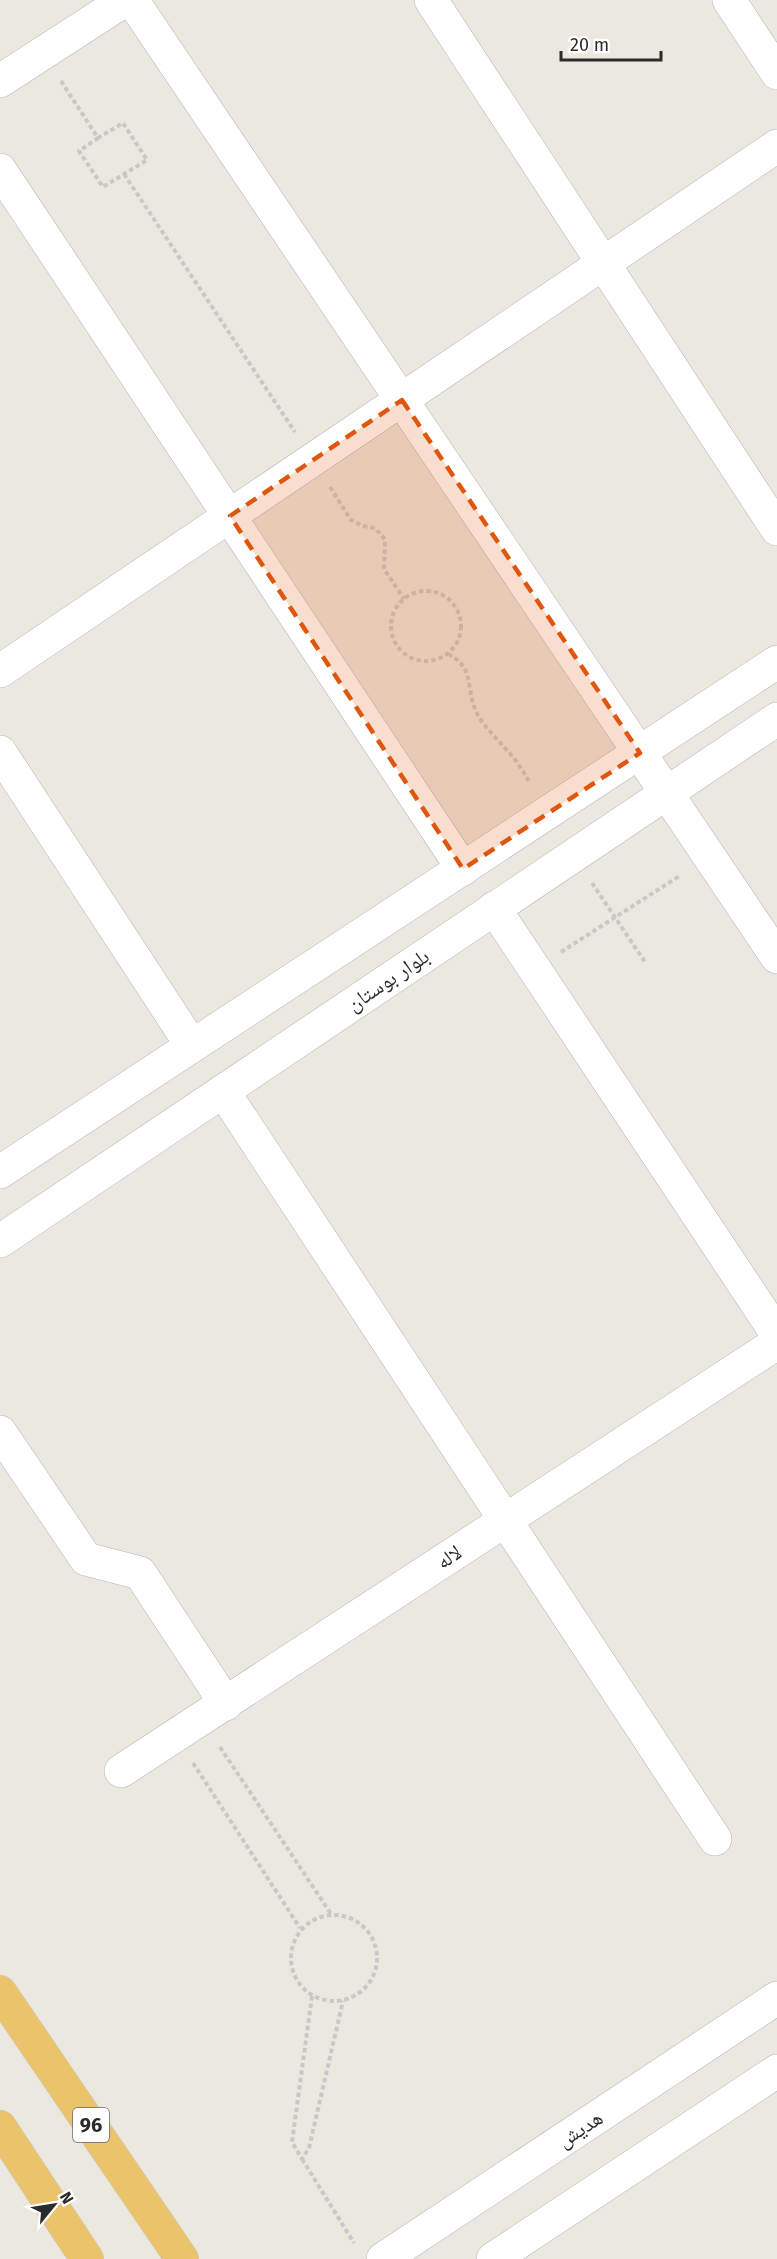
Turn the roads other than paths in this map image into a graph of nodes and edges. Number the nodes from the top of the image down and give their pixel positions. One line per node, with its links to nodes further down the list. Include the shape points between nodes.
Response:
1 (125, 0): 6 (street)
2 (132, 0): 10 (street)
3 (431, 0): 9 (street)
4 (729, 0): 5 (street)
5 (777, 74)
6 (0, 81)
7 (777, 146): 9 (street)
8 (0, 170): 11 (street)
9 (602, 264): 10 (street); 12 (street)
10 (402, 400): 11 (street); 17 (street)
11 (230, 516): 14 (street); 19 (street)
12 (777, 529)
13 (777, 662): 17 (street)
14 (0, 671)
15 (777, 719): 18 (street, بلوار بوستان)
16 (0, 752): 22 (street)
17 (640, 753): 18 (street); 19 (street)
18 (666, 792): 20 (street, بلوار بوستان); 21 (street)
19 (463, 869): 22 (street)
20 (494, 908): 23 (street, بلوار بوستان); 26 (street)
21 (777, 957)
22 (192, 1046): 24 (street)
23 (223, 1091): 25 (street, بلوار بوستان); 29 (street)
24 (0, 1172)
25 (0, 1241)
26 (777, 1334)
27 (777, 1343): 29 (street, لاله)
28 (0, 1432): 30 (street, via 86,1559 140,1573)
29 (506, 1520): 30 (street, لاله); 32 (street)
30 (201, 1720): 31 (street, لاله)
31 (121, 1771)
32 (715, 1839)
33 (0, 1992): 39 (highway, 96)
34 (777, 1998): 37 (street, هدیش)
35 (777, 2071): 40 (street)
36 (0, 2127): 38 (highway)
37 (370, 2254)
38 (87, 2259)
39 (182, 2259)
40 (494, 2259)

